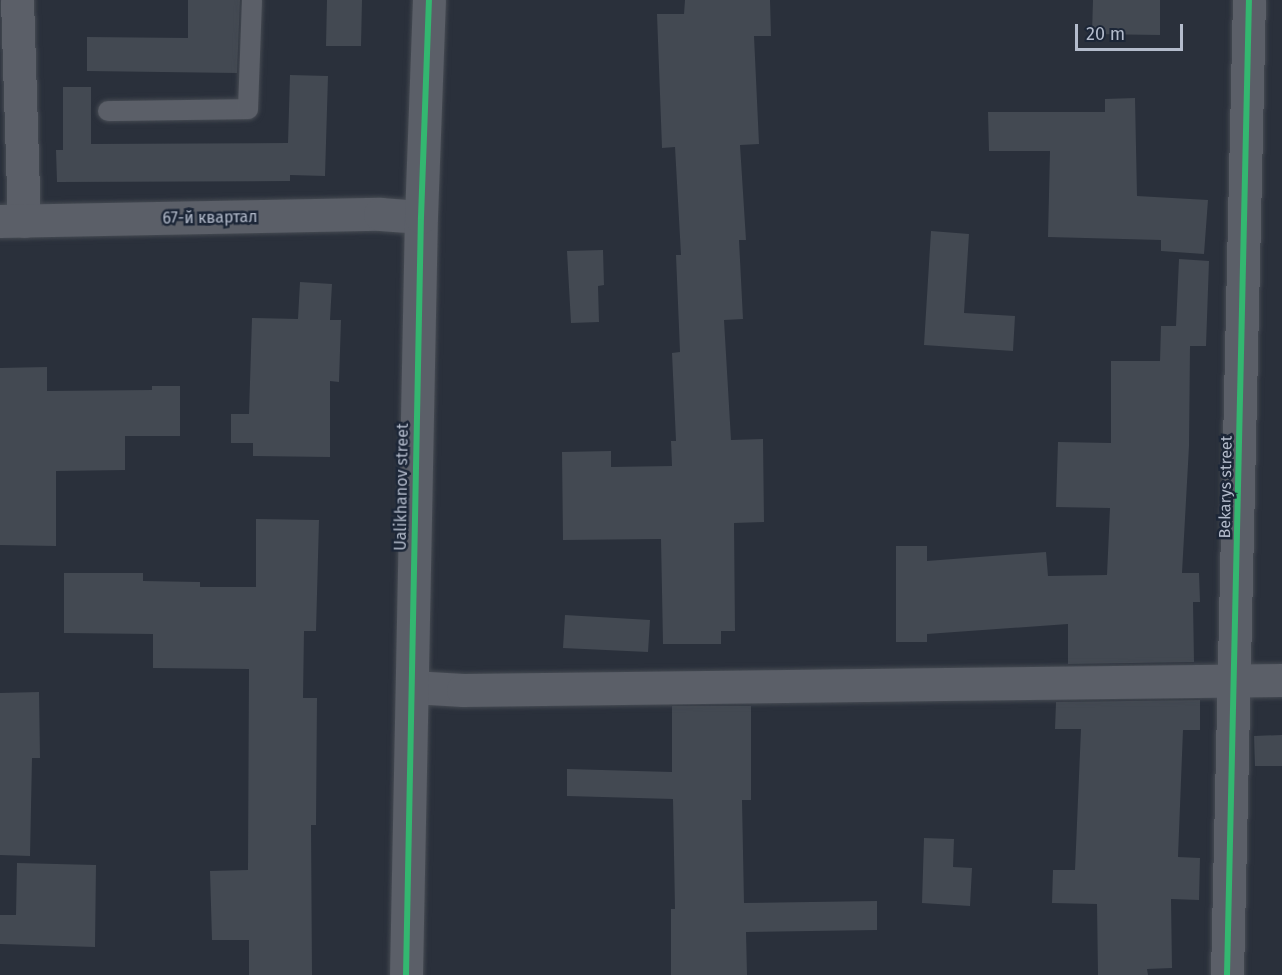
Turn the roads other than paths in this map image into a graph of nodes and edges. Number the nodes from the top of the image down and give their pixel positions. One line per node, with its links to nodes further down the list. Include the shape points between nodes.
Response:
1 (17, 0): 7 (street)
2 (252, 0): 5 (lane, via 248,109)
3 (429, 0): 6 (street, Ualikhanov street)
4 (1250, 0): 8 (street, Bekarys street)
5 (108, 111)
6 (421, 217): 7 (street, 67-й квартал, via 380,214); 10 (street, Ualikhanov street)
7 (12, 221)
8 (1236, 680): 9 (street); 10 (street, via 463,690); 12 (street, Bekarys street)
9 (1282, 680)
10 (412, 687): 11 (street, Ualikhanov street)
11 (406, 975)
12 (1227, 975)

